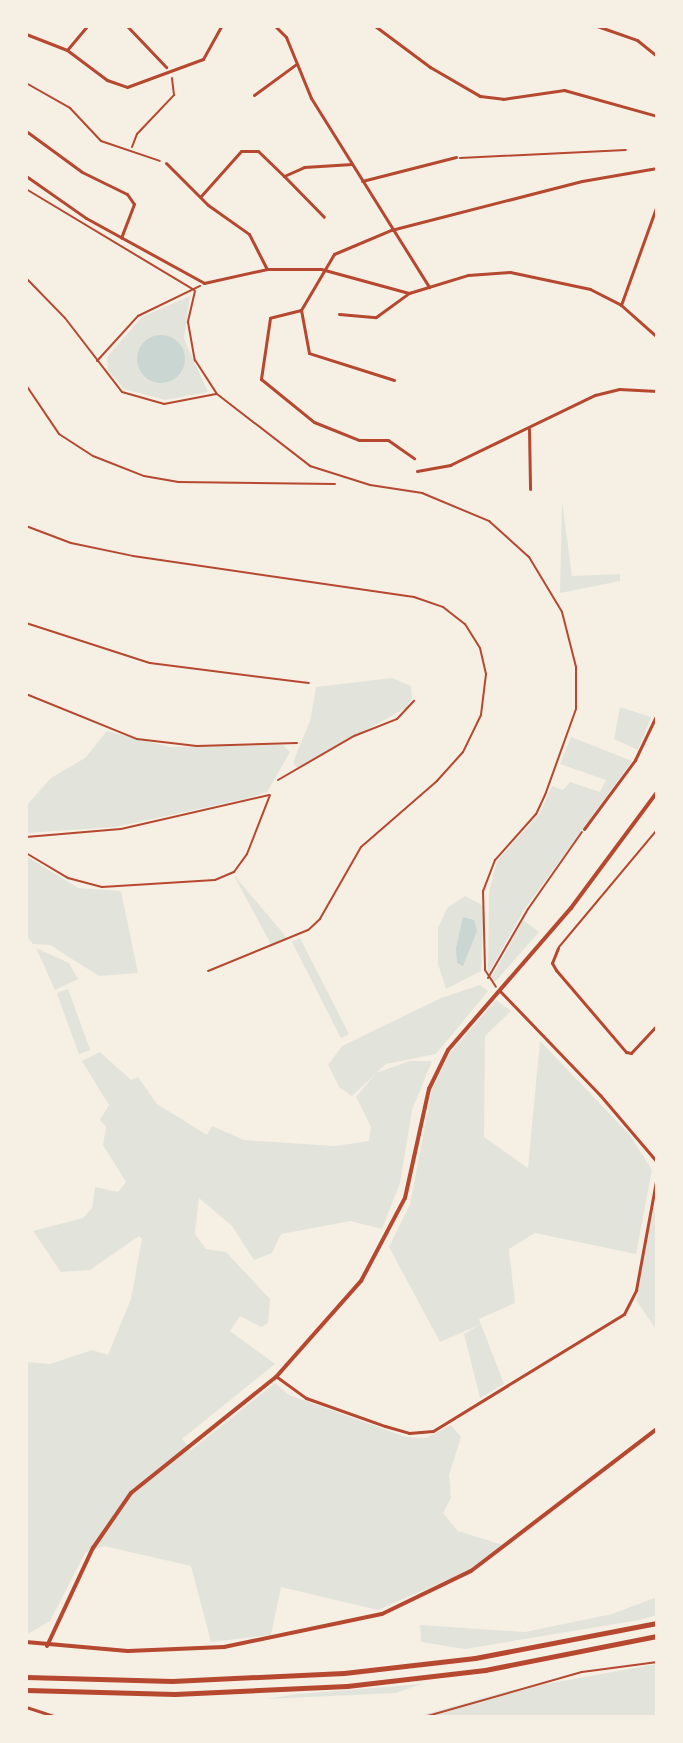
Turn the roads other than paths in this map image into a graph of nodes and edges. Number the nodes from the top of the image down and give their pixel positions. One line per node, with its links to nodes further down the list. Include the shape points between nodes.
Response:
1 (87, 26): 8 (street)
2 (127, 26): 11 (street)
3 (221, 26): 11 (street, via 203,59)
4 (275, 26): 10 (street, via 286,37)
5 (375, 26): 13 (street, via 480,96 503,99 564,90)
6 (597, 26): 9 (street, via 637,40)
7 (26, 34): 8 (street)
8 (67, 50): 11 (street, via 107,80 127,87)
9 (657, 56)
10 (295, 65): 12 (street); 17 (street)
11 (167, 68)
12 (254, 95)
13 (657, 116)
14 (26, 131): 26 (street, via 82,172 127,194 134,204)
15 (456, 157): 21 (street)
16 (166, 163): 22 (street)
17 (352, 164): 20 (street, via 304,167); 21 (street)
18 (657, 168): 25 (street, via 582,181)
19 (26, 176): 26 (street)
20 (284, 176): 22 (street, via 258,151 241,151); 24 (street)
21 (362, 181): 25 (street)
22 (201, 196): 27 (street, via 249,234 264,254)
23 (657, 205): 31 (street)
24 (324, 217)
25 (391, 230): 28 (street, via 356,242); 29 (street)
26 (121, 238): 27 (street, via 204,283)
27 (267, 269): 28 (street)
28 (321, 269): 30 (street); 32 (street)
29 (429, 287): 30 (street); 31 (street, via 468,275 510,272 590,289)
30 (409, 293): 33 (street, via 376,317)
31 (621, 305): 34 (street)
32 (301, 310): 35 (street, via 309,353); 38 (street, via 270,318 261,379 314,422 359,440 388,440)
33 (339, 314)
34 (657, 337)
35 (394, 380)
36 (657, 391): 37 (street, via 619,389 595,395)
37 (529, 429): 39 (street, via 450,465); 40 (street)
38 (414, 458)
39 (417, 471)
40 (530, 489)
41 (657, 714): 43 (street, via 635,760)
42 (657, 792): 46 (street, via 599,874)
43 (584, 829)
44 (657, 830): 45 (lane)
45 (558, 948): 47 (street, via 552,963 556,970 626,1052 631,1053)
46 (499, 990): 48 (street, via 618,1113); 50 (street, via 436,1070 405,1198 386,1241 343,1304)
47 (657, 1025)
48 (657, 1162)
49 (657, 1176): 50 (street, via 636,1290 624,1314 433,1431 409,1433 385,1426 306,1398)
50 (276, 1377): 55 (street, via 131,1493 93,1548)
51 (657, 1429): 55 (street, via 471,1571 382,1614 224,1647 128,1651)
52 (657, 1623): 56 (highway, via 475,1658 344,1673 172,1681)
53 (657, 1636): 57 (highway, via 485,1670 347,1686 175,1694)
54 (26, 1642): 55 (street)
55 (47, 1646)
56 (26, 1677)
57 (26, 1690)
58 (26, 1707): 59 (street)
59 (56, 1717)

